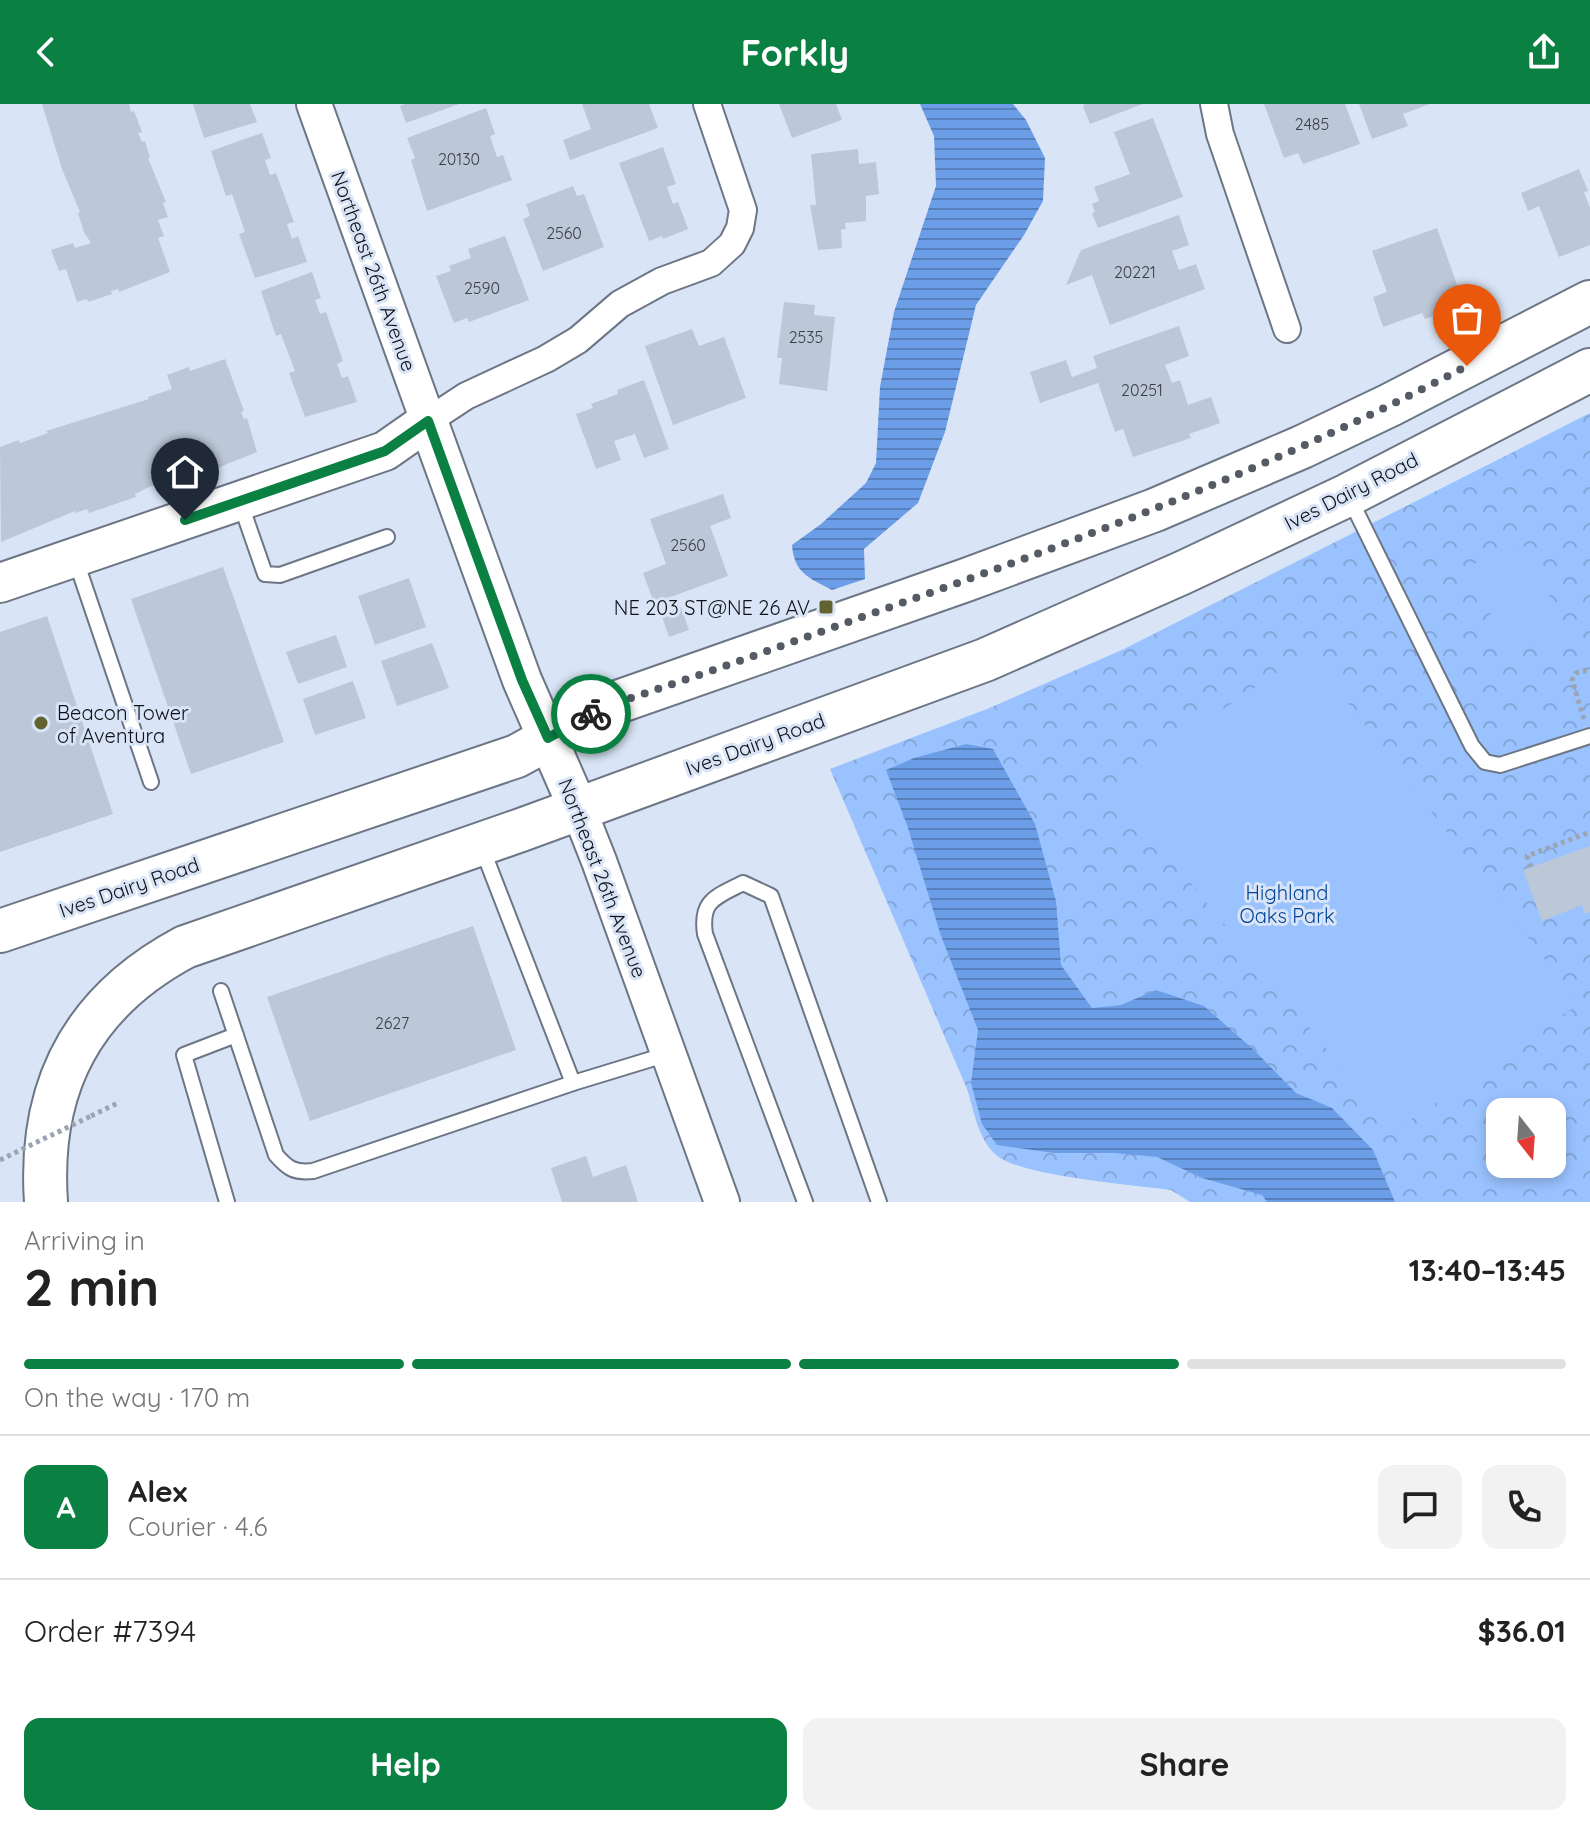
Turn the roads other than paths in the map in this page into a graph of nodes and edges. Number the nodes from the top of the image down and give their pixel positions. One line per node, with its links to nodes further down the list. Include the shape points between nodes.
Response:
1 (314, 104): 7 (street, Northeast 26th Avenue)
2 (707, 104): 7 (street, via 743,210 732,244 711,263 620,304 578,340)
3 (1214, 104): 5 (street)
4 (1590, 302): 14 (main road, Ives Dairy Road, via 1390,405 1202,491 609,705)
5 (1287, 329)
6 (1590, 370): 8 (main road, Ives Dairy Road)
7 (428, 421): 9 (main road, via 385,451); 14 (main road, Northeast 26th Avenue)
8 (1348, 495): 13 (lane, via 1472,746 1485,762 1500,765); 16 (main road, Ives Dairy Road, via 985,660)
9 (240, 501): 10 (lane, via 265,574 280,575); 11 (main road)
10 (387, 537)
11 (75, 558): 12 (main road); 15 (lane)
12 (0, 583)
13 (1590, 736)
14 (548, 738): 16 (main road, Northeast 26th Avenue); 18 (main road, Ives Dairy Road, via 517,756)
15 (151, 782)
16 (578, 808): 17 (main road, Ives Dairy Road); 21 (street, Northeast 26th Avenue)
17 (481, 844): 22 (lane); 23 (main road, Ives Dairy Road, via 220,933 169,956 130,982 82,1037 60,1081 47,1128)
18 (0, 931)
19 (221, 991): 20 (lane)
20 (236, 1035): 22 (lane, via 276,1155 298,1173); 24 (lane, via 184,1055)
21 (668, 1054): 22 (lane); 25 (street, Northeast 26th Avenue)
22 (573, 1083)
23 (46, 1202)
24 (227, 1202)
25 (722, 1202)
26 (805, 1202): 27 (lane, via 705,934 702,916 712,899 743,883 771,896)
27 (879, 1202)

